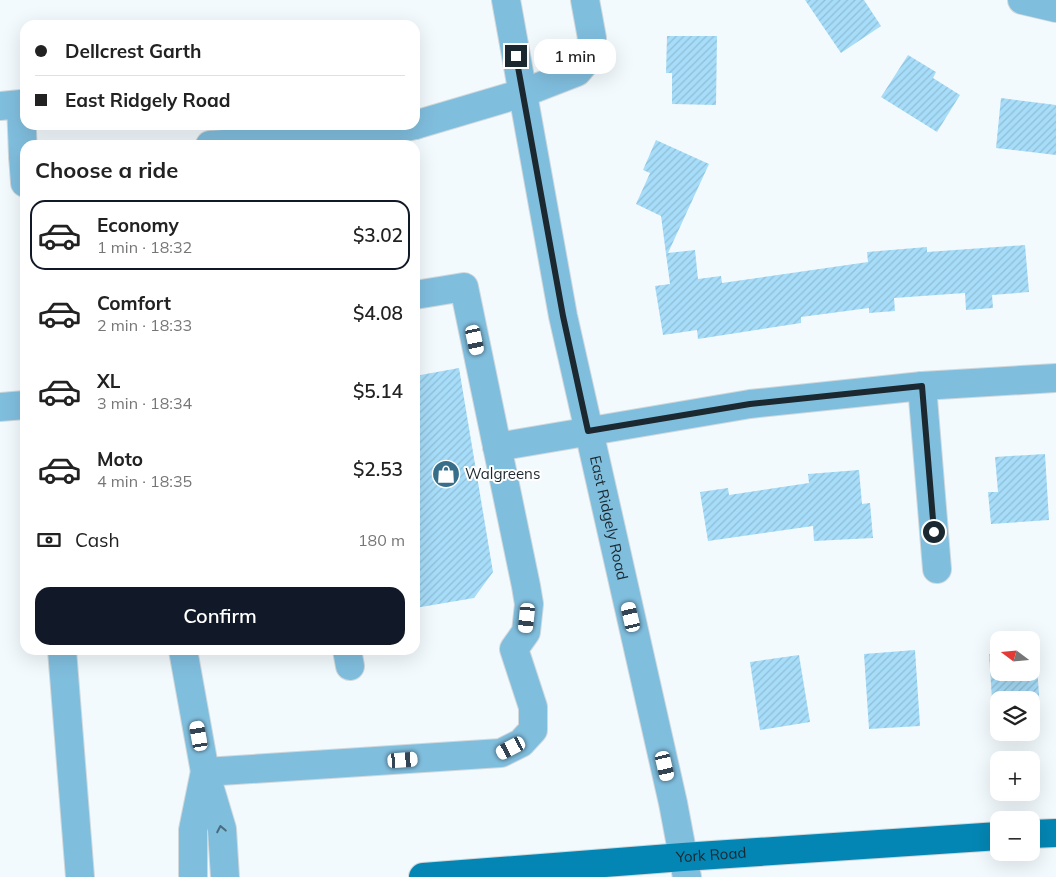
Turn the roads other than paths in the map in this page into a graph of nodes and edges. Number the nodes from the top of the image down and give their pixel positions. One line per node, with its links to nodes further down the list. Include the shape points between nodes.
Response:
1 (506, 0): 5 (street, East Ridgely Road)
2 (585, 0): 5 (street, via 592,38 588,59 577,72)
3 (1022, 0): 4 (street)
4 (1056, 8)
5 (523, 93): 8 (street); 16 (street, East Ridgely Road, via 563,316)
6 (20, 104): 7 (street)
7 (0, 106)
8 (420, 124)
9 (392, 130): 10 (street)
10 (284, 140)
11 (420, 294): 17 (street, via 464,287)
12 (1056, 378): 13 (street)
13 (922, 386): 16 (street, via 750,404); 18 (street)
14 (20, 405): 15 (street)
15 (0, 407)
16 (588, 431): 17 (street); 25 (street, East Ridgely Road, via 674,803)
17 (497, 446): 21 (street, via 529,604 526,632 514,649 533,708 533,730 521,743 501,753)
18 (937, 569)
19 (62, 655): 26 (street)
20 (184, 655): 21 (street)
21 (205, 772): 27 (street, via 192,830); 28 (street, one-way to 21, via 222,829)
22 (1056, 833): 23 (main road)
23 (1040, 834)
24 (990, 837): 25 (main road, York Road)
25 (685, 867): 29 (main road, York Road)
26 (80, 877)
27 (193, 877)
28 (225, 877)
29 (423, 877)

